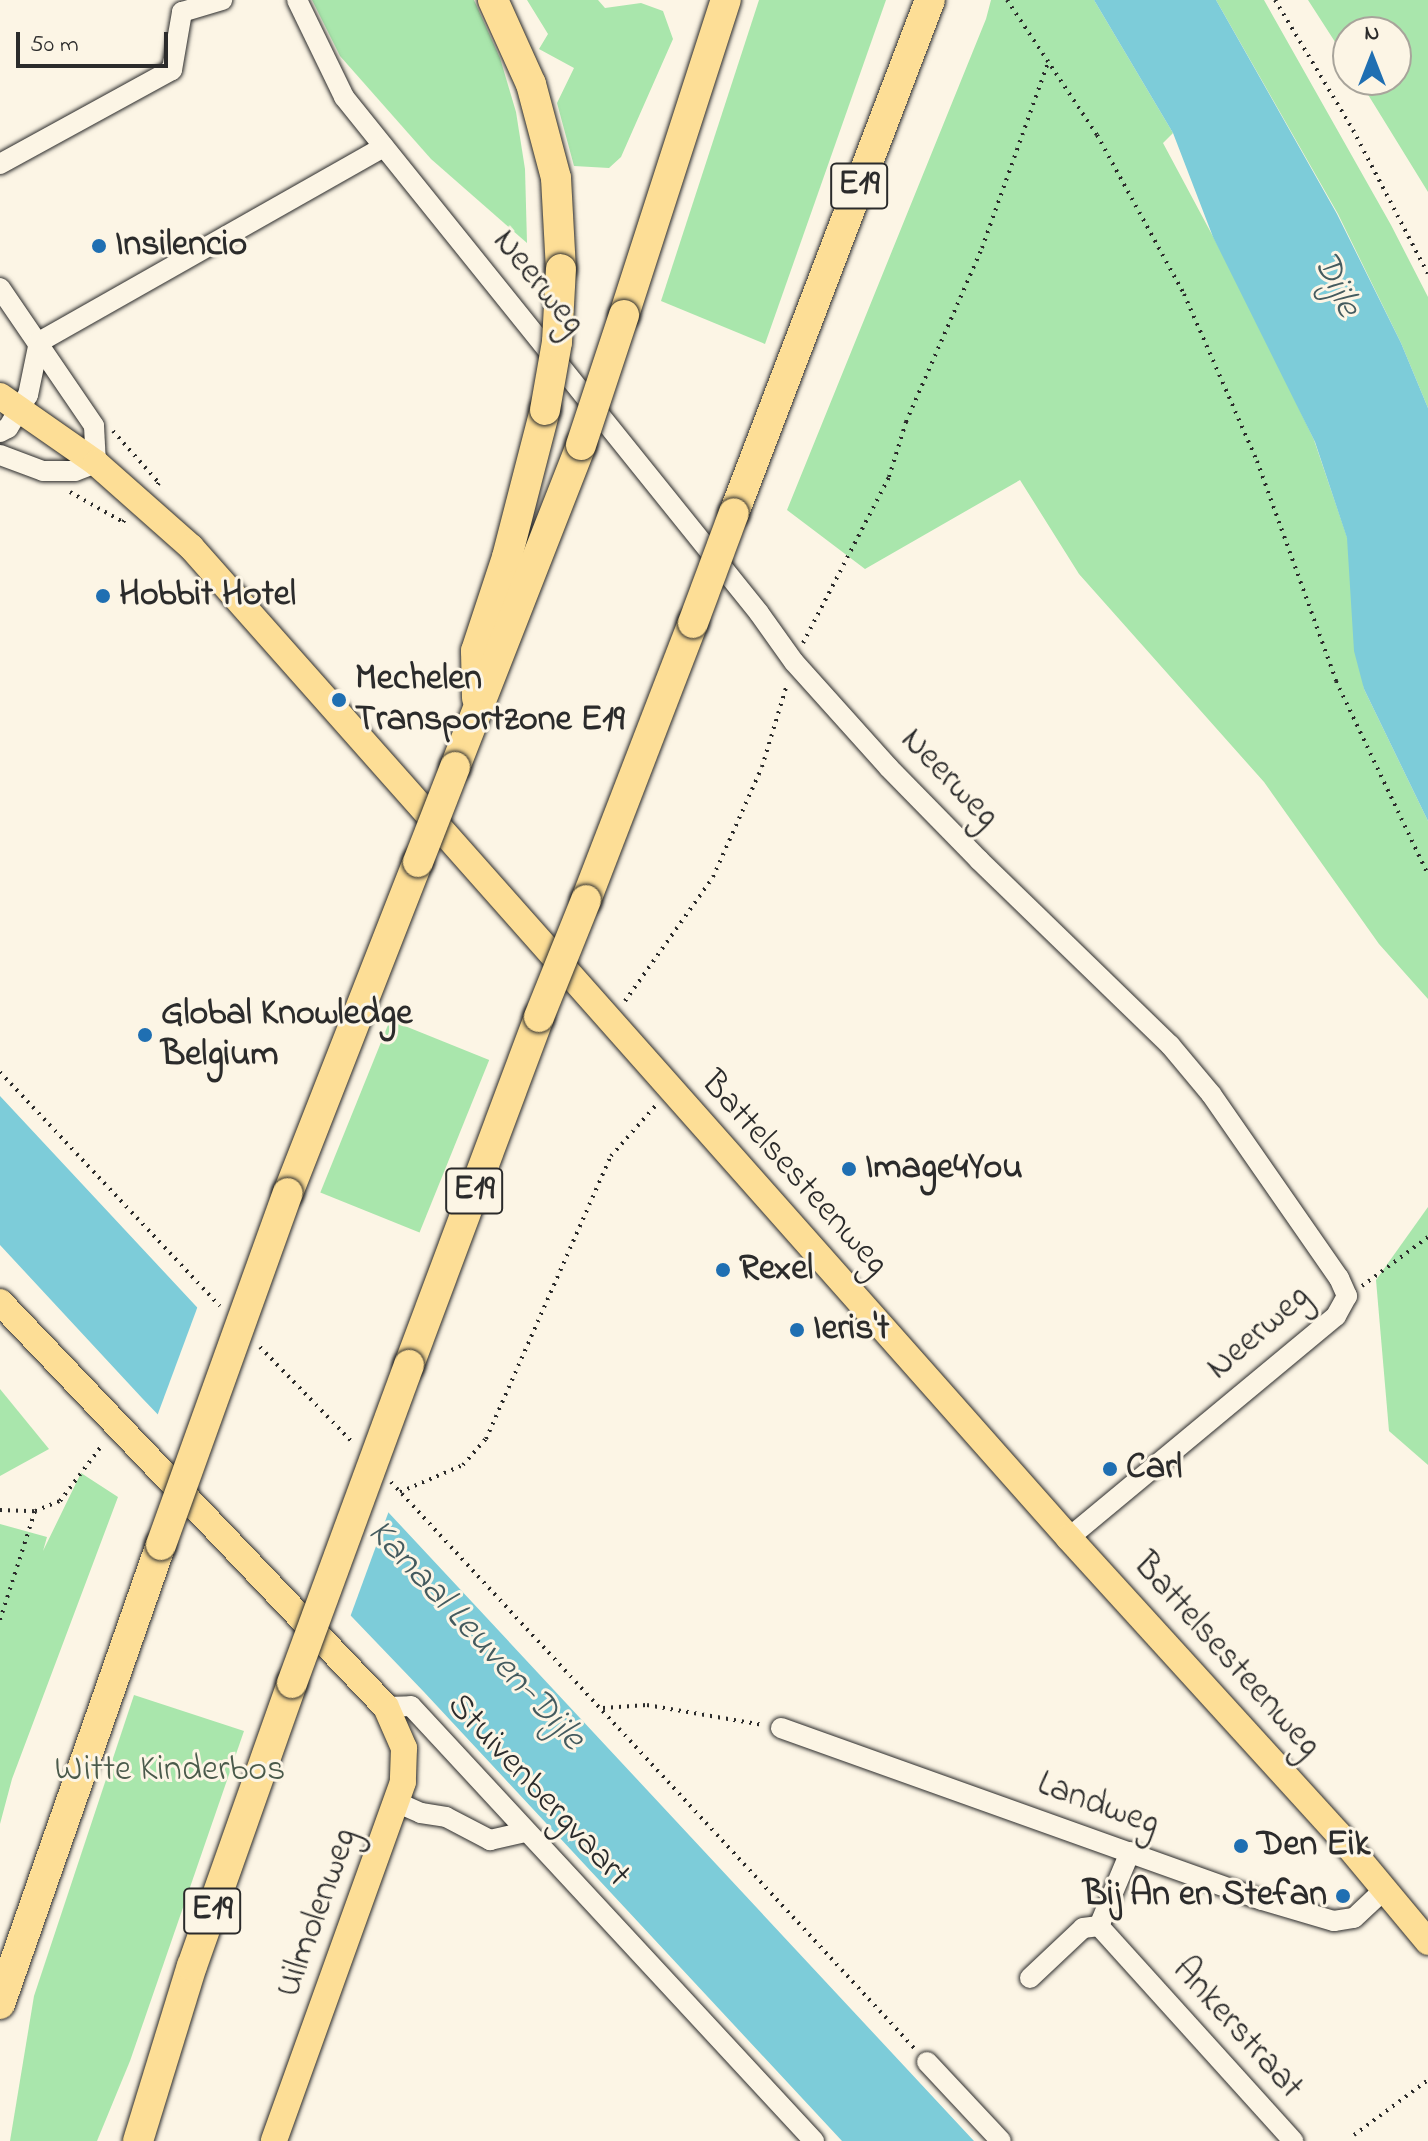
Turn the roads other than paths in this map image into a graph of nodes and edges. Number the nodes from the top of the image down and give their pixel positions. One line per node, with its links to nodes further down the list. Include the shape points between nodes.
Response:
1 (222, 0): 7 (street, via 182,12 172,70)
2 (297, 0): 6 (street, Neerweg, via 344,97)
3 (493, 0): 14 (highway, bridge, via 531,84 556,178 561,269 557,342 545,410 476,651)
4 (726, 0): 14 (highway, bridge, via 581,445)
5 (930, 1): 28 (highway, E19, bridge, via 409,1365 192,1966)
6 (384, 147): 9 (street); 16 (street, Neerweg, via 794,662 979,860 1170,1045 1211,1094 1339,1278 1347,1296 1336,1316)
7 (0, 164)
8 (0, 288): 9 (street)
9 (39, 342): 10 (street, via 33,375); 13 (street, via 94,426)
10 (10, 404): 11 (street, via 8,428); 13 (main road, Battelsesteenweg)
11 (0, 432)
12 (0, 455): 13 (street, via 43,471 75,471)
13 (96, 463): 16 (main road, Battelsesteenweg, via 201,558)
14 (477, 713): 26 (highway, bridge, via 288,1193)
15 (0, 1302): 17 (main road, Stuivenbergvaart)
16 (1069, 1538): 22 (main road, Battelsesteenweg)
17 (386, 1707): 19 (main road, Uilmolenweg, via 404,1748); 20 (street, Stuivenbergvaart, via 411,1706)
18 (781, 1728): 21 (street, Landweg)
19 (396, 1802): 20 (street, via 446,1817 490,1840); 29 (main road, Uilmolenweg)
20 (525, 1832): 30 (street, Stuivenbergvaart)
21 (1130, 1852): 22 (street, Landweg, via 1334,1921 1354,1918); 23 (street)
22 (1386, 1888): 24 (main road, Battelsesteenweg)
23 (1099, 1926): 25 (street, via 1083,1928); 32 (street, Ankerstraat)
24 (1428, 1942)
25 (1030, 1978)
26 (0, 2004)
27 (927, 2062): 31 (street)
28 (138, 2141)
29 (274, 2141)
30 (814, 2141)
31 (1001, 2141)
32 (1293, 2141)

